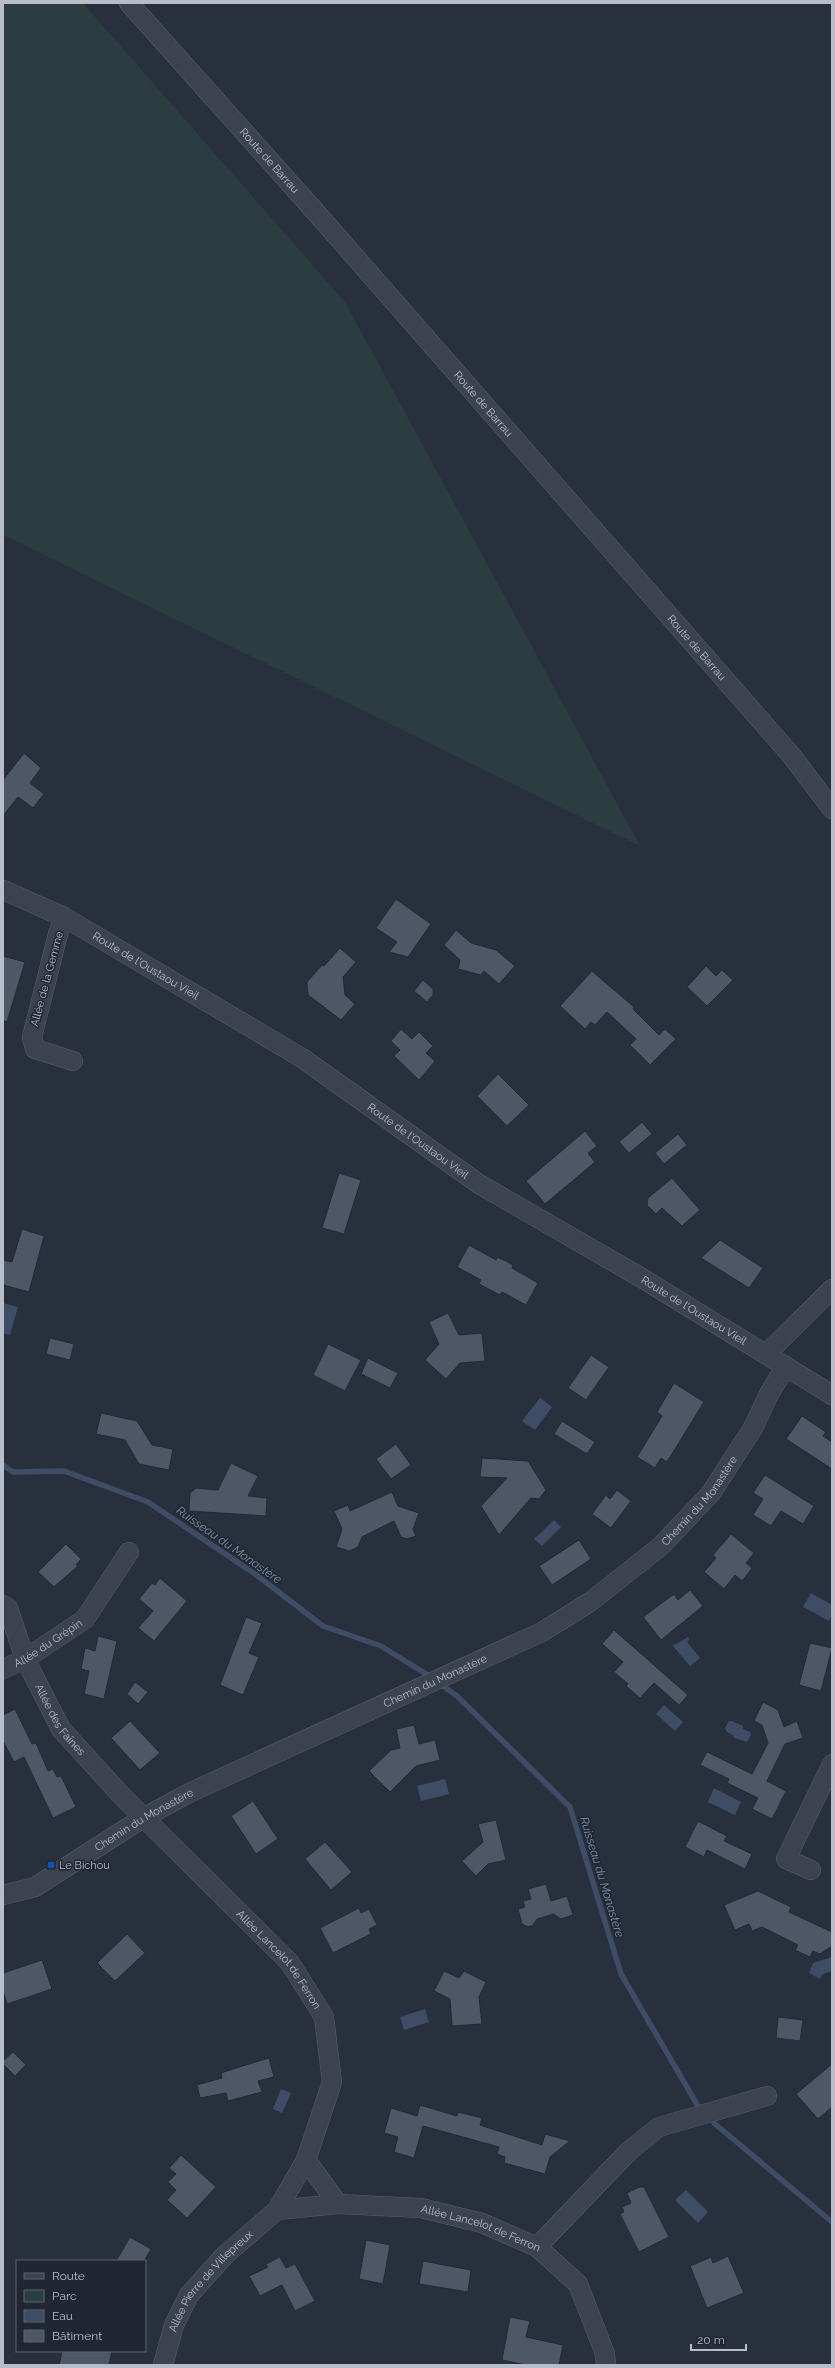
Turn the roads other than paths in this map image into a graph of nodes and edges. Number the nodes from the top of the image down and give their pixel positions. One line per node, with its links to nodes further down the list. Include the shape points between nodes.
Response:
1 (129, 3): 2 (street, Route de Barrau, via 325,222 770,732)
2 (832, 809)
3 (3, 890): 4 (street, Route de l'Oustaou Vieil)
4 (64, 917): 5 (street, Allée de la Gemme, via 32,1037 35,1049); 7 (street, Route de l'Oustaou Vieil, via 302,1058 479,1184)
5 (73, 1061)
6 (832, 1289): 7 (street)
7 (767, 1353): 8 (street, Route de l'Oustaou Vieil)
8 (786, 1366): 9 (street, Route de l'Oustaou Vieil); 15 (street, Chemin du Monastère, via 753,1428 711,1493 661,1546 590,1602 542,1632 189,1793)
9 (832, 1395)
10 (128, 1552): 12 (street, Allée du Grépin, via 85,1619)
11 (3, 1605): 12 (street, Allée des Faînes, via 8,1608)
12 (25, 1659): 13 (street, Allée du Grépin); 15 (street, Allée des Faînes, via 60,1729)
13 (3, 1669)
14 (832, 1764): 16 (street, via 786,1859)
15 (143, 1818): 17 (street, Chemin du Monastère, via 35,1887); 19 (street, Allée Lancelot de Ferron, via 290,1964 324,2017 332,2082)
16 (811, 1870)
17 (3, 1895)
18 (767, 2096): 22 (street, via 659,2127 629,2151)
19 (306, 2160): 20 (street); 21 (street, Allée Lancelot de Ferron)
20 (338, 2204): 21 (street, Allée Lancelot de Ferron); 22 (street, Allée Lancelot de Ferron, via 421,2208 482,2223)
21 (277, 2210): 23 (street, Allée Pierre de Villepreux, via 225,2255 189,2295 174,2325)
22 (537, 2247): 24 (street, Allée Lancelot de Ferron, via 578,2284 605,2354)
23 (163, 2365)
24 (606, 2365)

